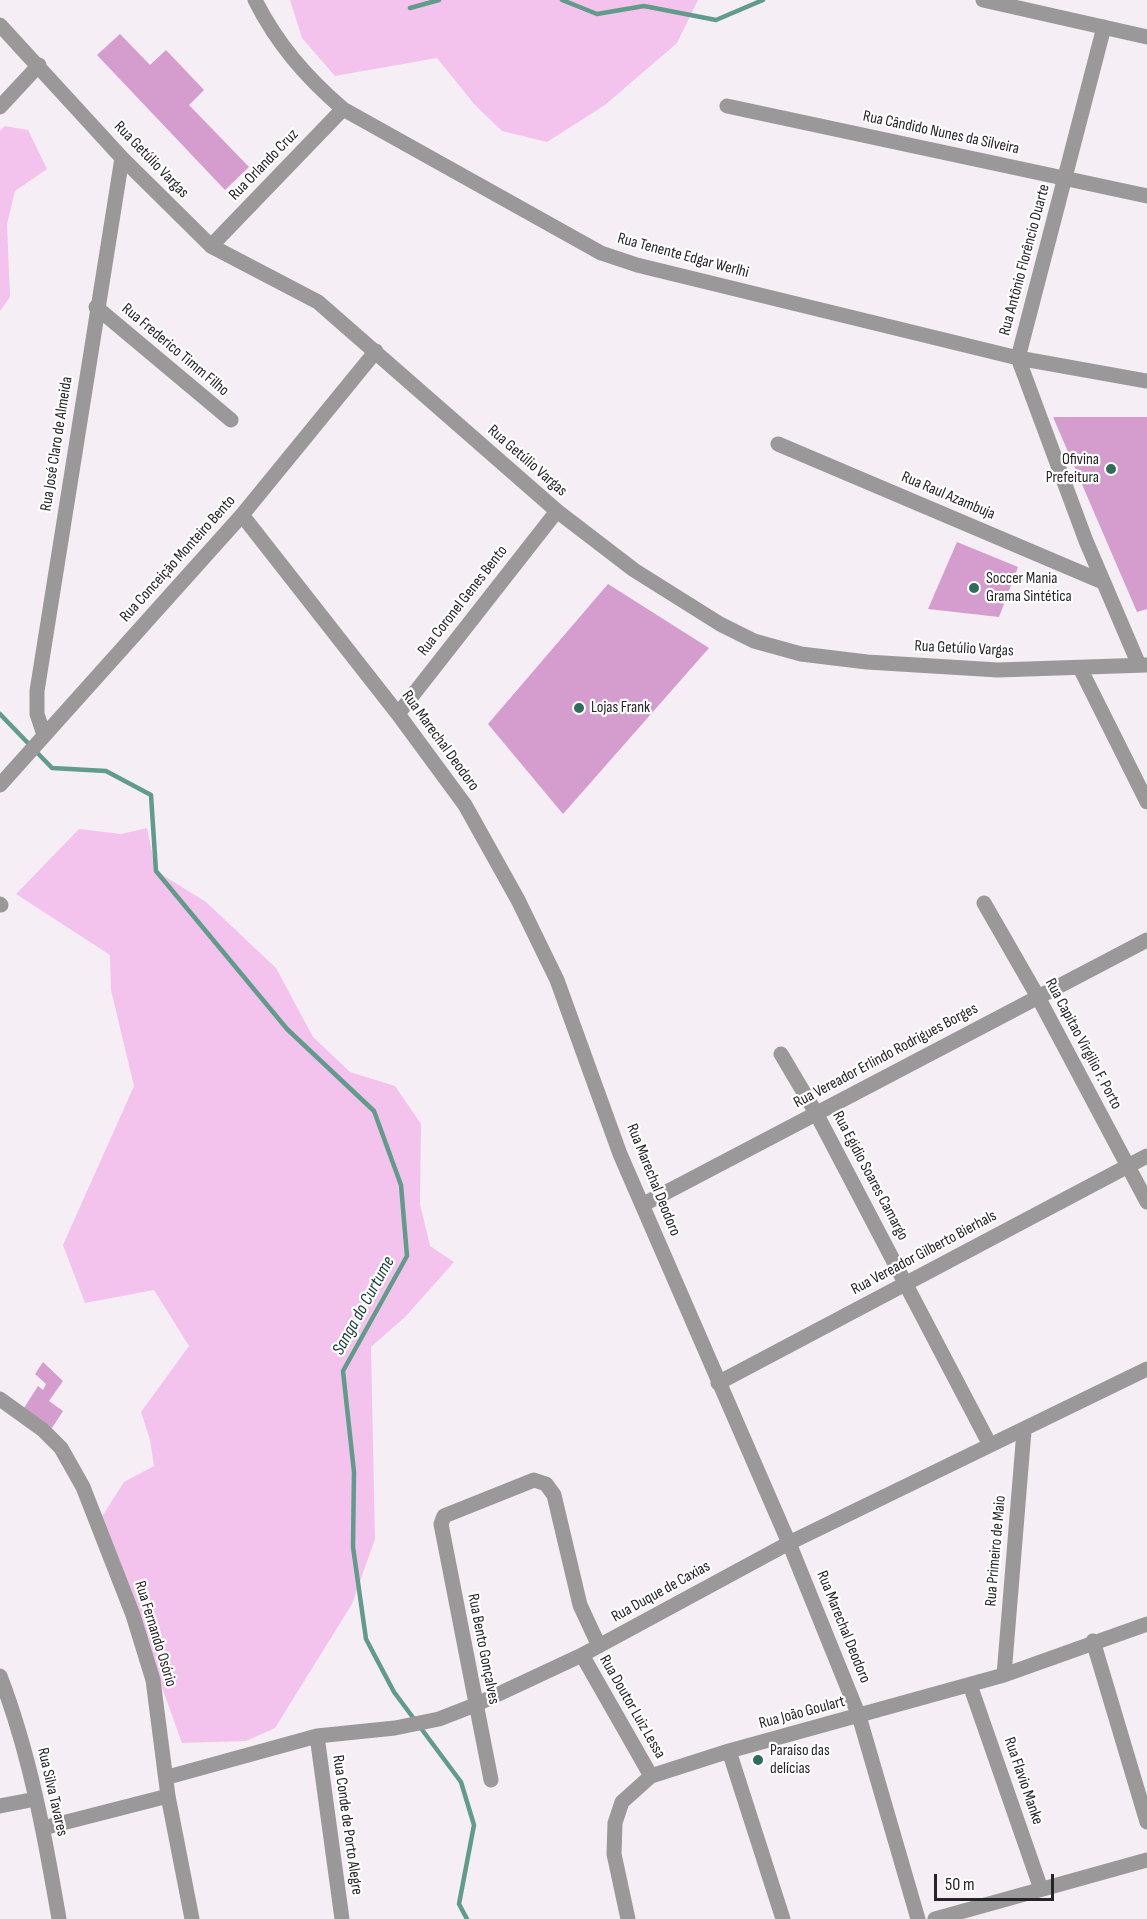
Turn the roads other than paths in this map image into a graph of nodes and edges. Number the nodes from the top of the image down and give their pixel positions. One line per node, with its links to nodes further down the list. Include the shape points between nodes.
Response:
1 (255, 0): 9 (street, Rua Tenente Edgar Werlhi, via 278,41 309,80)
2 (983, 0): 4 (street)
3 (0, 25): 6 (street, Rua Getúlio Vargas)
4 (1104, 27): 5 (street); 11 (street, Rua Antônio Florêncio Duarte)
5 (1147, 37)
6 (39, 65): 8 (street); 10 (street, Rua Getúlio Vargas)
7 (727, 106): 11 (street, Rua Cândido Nunes da Silveira)
8 (0, 107)
9 (343, 109): 13 (street, Rua Orlando Cruz); 16 (street, Rua Tenente Edgar Werlhi, via 601,253)
10 (122, 158): 13 (street, Rua Getúlio Vargas); 14 (street, Rua José Claro de Almeida)
11 (1065, 177): 12 (street, Rua Cândido Nunes da Silveira); 16 (street, Rua Antônio Florêncio Duarte)
12 (1147, 196)
13 (211, 246): 15 (street, Rua Getúlio Vargas, via 318,302)
14 (96, 308): 18 (street, Rua Frederico Timm Filho); 26 (street, Rua José Claro de Almeida, via 37,691)
15 (376, 351): 20 (street, Rua Getúlio Vargas); 21 (street, Rua Conceição Monteiro Bento)
16 (1018, 358): 17 (street, Rua Tenente Edgar Werlhi); 22 (street, Rua Antônio Florêncio Duarte)
17 (1147, 381)
18 (231, 420)
19 (778, 444): 22 (street, Rua Raul Azambuja)
20 (557, 511): 24 (street, Rua Getúlio Vargas, via 634,570 753,640 801,654 867,662 998,670); 25 (street, Rua Coronel Genes Bento)
21 (242, 515): 25 (street, Rua Marechal Deodoro); 26 (street, Rua Conceição Monteiro Bento)
22 (1103, 582): 23 (street, Rua Antônio Florêncio Duarte)
23 (1143, 665): 24 (street, Rua Getúlio Vargas)
24 (1080, 668): 28 (street)
25 (398, 714): 37 (street, Rua Marechal Deodoro, via 465,805 518,900 557,980)
26 (41, 738): 27 (street, Rua Conceição Monteiro Bento)
27 (0, 785)
28 (1147, 802)
29 (984, 903): 31 (street, Rua Capitao Virgilio F. Porto)
30 (1147, 940): 31 (street, Rua Vereador Erlindo Rodrigues Borges)
31 (1038, 997): 33 (street, Rua Vereador Erlindo Rodrigues Borges); 35 (street, Rua Capitao Virgilio F. Porto)
32 (781, 1054): 33 (street, Rua Egidio Soares Camargo)
33 (816, 1113): 37 (street, Rua Vereador Erlindo Rodrigues Borges); 38 (street, Rua Egidio Soares Camargo)
34 (1147, 1156): 35 (street, Rua Vereador Gilberto Bierhals)
35 (1128, 1166): 36 (street, Rua Capitao Virgilio F. Porto); 38 (street, Rua Vereador Gilberto Bierhals)
36 (1147, 1202)
37 (642, 1205): 40 (street, Rua Marechal Deodoro)
38 (906, 1282): 40 (street, Rua Vereador Gilberto Bierhals); 43 (street, Rua Egidio Soares Camargo)
39 (1147, 1369): 42 (street, Rua Duque de Caxias)
40 (718, 1383): 44 (street, Rua Marechal Deodoro)
41 (0, 1399): 57 (street, Rua Fernando Osório, via 62,1448 83,1487 133,1615 153,1680)
42 (1024, 1431): 43 (street, Rua Duque de Caxias); 49 (street, Rua Primeiro de Maio)
43 (990, 1445): 44 (street, Rua Duque de Caxias)
44 (789, 1543): 47 (street, Rua Duque de Caxias); 53 (street, Rua Marechal Deodoro)
45 (1147, 1624): 46 (street, Rua João Goulart)
46 (1093, 1641): 49 (street, Rua João Goulart); 62 (street)
47 (599, 1646): 48 (street, Rua Duque de Caxias); 52 (street, Rua Bento Gonçalves, via 580,1605 554,1495 546,1484 534,1480 451,1511 441,1524)
48 (582, 1655): 52 (street, Rua Duque de Caxias); 56 (street, Rua Doutor Luiz Lessa)
49 (1004, 1675): 51 (street, Rua João Goulart)
50 (0, 1676): 60 (street, Rua Silva Tavares)
51 (970, 1684): 53 (street, Rua João Goulart); 65 (street, Rua Flavio Manke)
52 (475, 1705): 54 (street, Rua Duque de Caxias, via 439,1719 395,1728); 58 (street, Rua Bento Gonçalves)
53 (859, 1716): 55 (street, Rua João Goulart); 71 (street, Rua Marechal Deodoro)
54 (317, 1736): 57 (street, Rua Duque de Caxias); 68 (street, Rua Conde de Porto Alegre)
55 (729, 1751): 56 (street, Rua João Goulart); 70 (street)
56 (651, 1776): 69 (street, Rua João Goulart, via 622,1802 615,1823 614,1854)
57 (168, 1777): 59 (street, Rua Fernando Osório)
58 (491, 1780)
59 (168, 1796): 63 (street); 67 (street, Rua Fernando Osório)
60 (36, 1799): 61 (street); 63 (street, Rua Silva Tavares)
61 (0, 1806)
62 (1147, 1822)
63 (43, 1828): 66 (street, Rua Silva Tavares)
64 (1147, 1860): 65 (street)
65 (1041, 1890): 72 (street)
66 (58, 1919)
67 (192, 1919)
68 (342, 1919)
69 (628, 1919)
70 (783, 1919)
71 (918, 1919)
72 (935, 1919)

